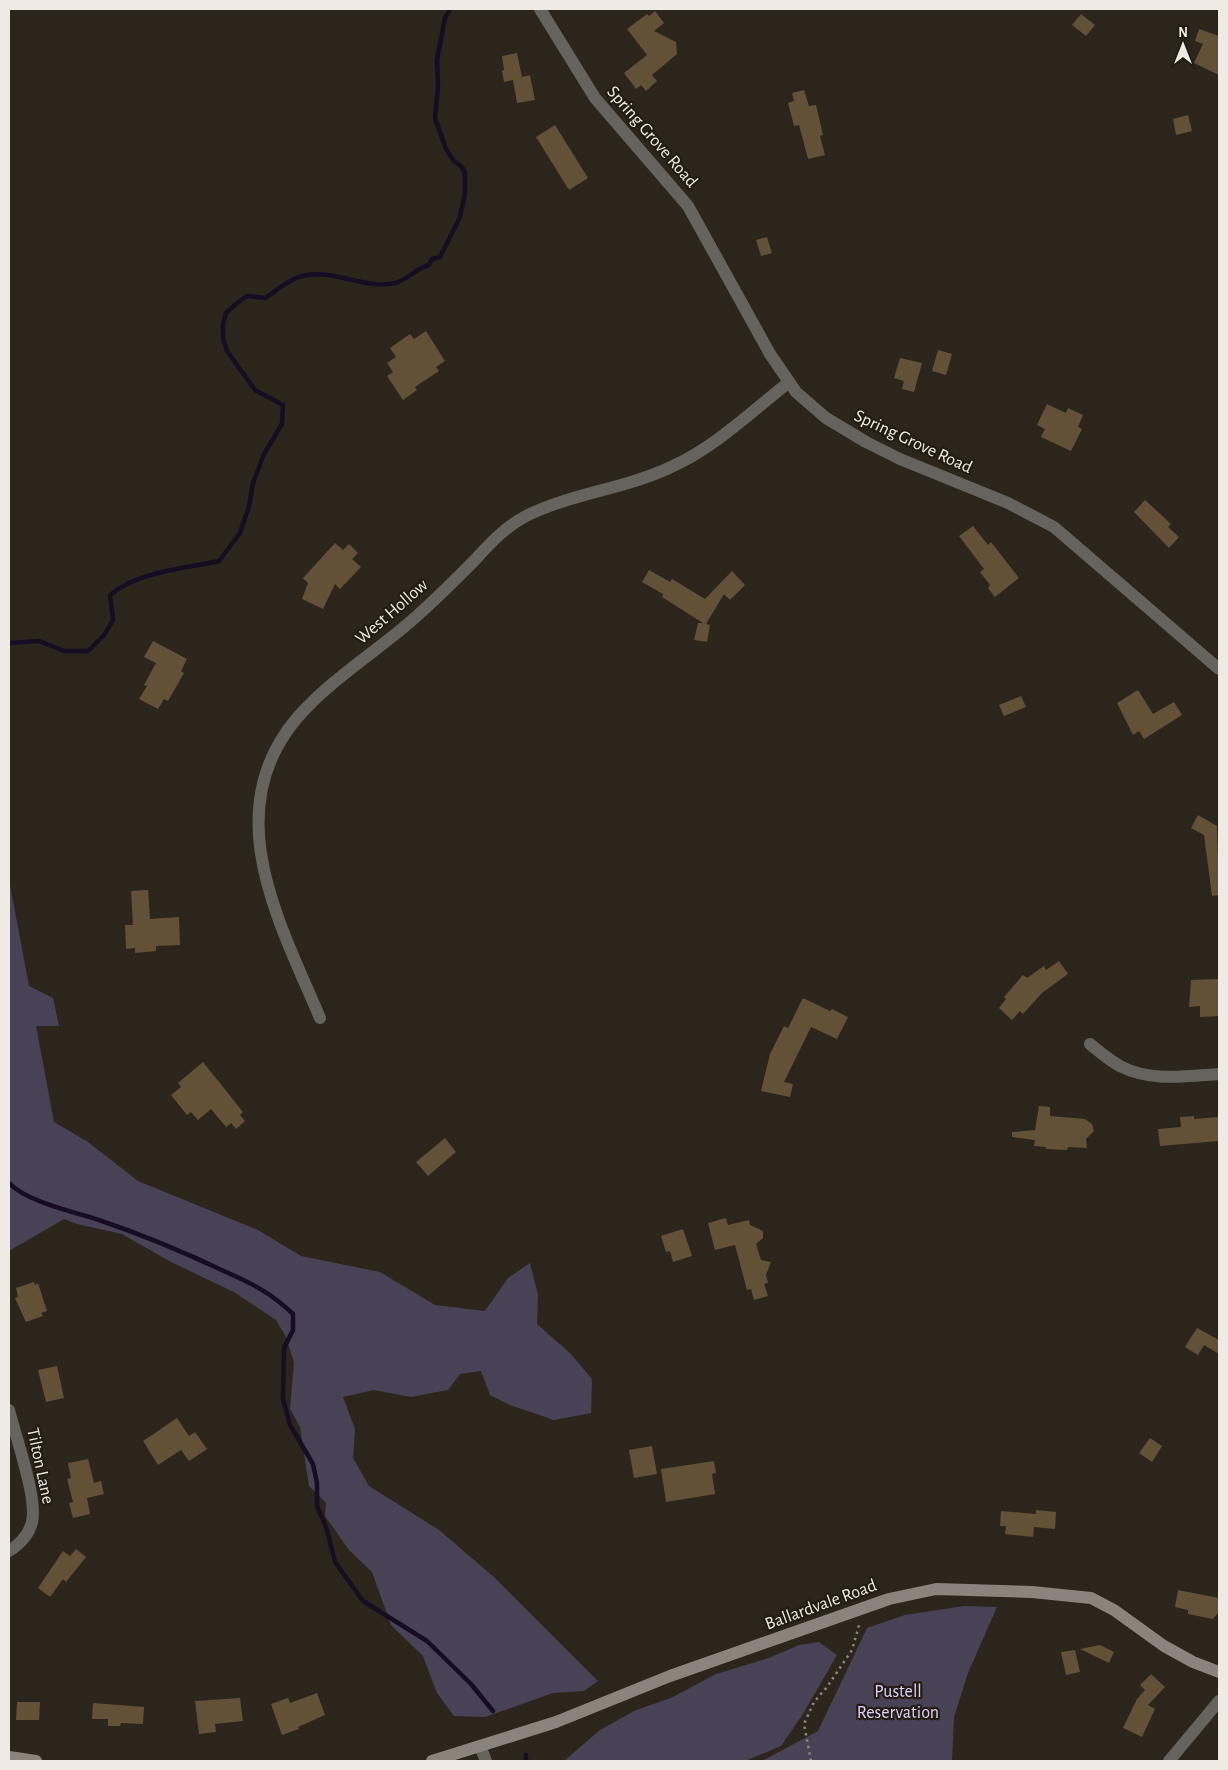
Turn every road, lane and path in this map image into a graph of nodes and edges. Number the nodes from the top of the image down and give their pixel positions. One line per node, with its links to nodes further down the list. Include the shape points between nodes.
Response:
1 (540, 9): 2 (street, Spring Grove Road, via 595,98 688,206)
2 (788, 383): 3 (street, Spring Grove Road, via 826,418 866,442 1025,511 1054,527); 4 (street, West Hollow, via 681,463 640,479 547,506 507,528 410,622 321,694 290,728 274,755 264,783 259,808 259,847 274,909)
3 (1219, 669)
4 (320, 1018)
5 (1090, 1044): 6 (street, via 1120,1066 1138,1073 1170,1077)
6 (1219, 1074)
7 (9, 1410): 8 (street, Tilton Lane, via 33,1511 29,1531)
8 (9, 1551)
9 (862, 1610): 10 (street, Ballardvale Road, via 904,1595 936,1589 1081,1595 1106,1606 1192,1662); 12 (street, Ballardvale Road, via 670,1676 556,1722); 17 (path, via 852,1650 814,1702 804,1724)
10 (1219, 1672)
11 (1219, 1701): 18 (street)
12 (480, 1746): 15 (street, Ballardvale Road); 16 (street)
13 (9, 1758): 14 (street)
14 (36, 1761)
15 (432, 1761)
16 (486, 1761)
17 (811, 1761)
18 (1169, 1761)

